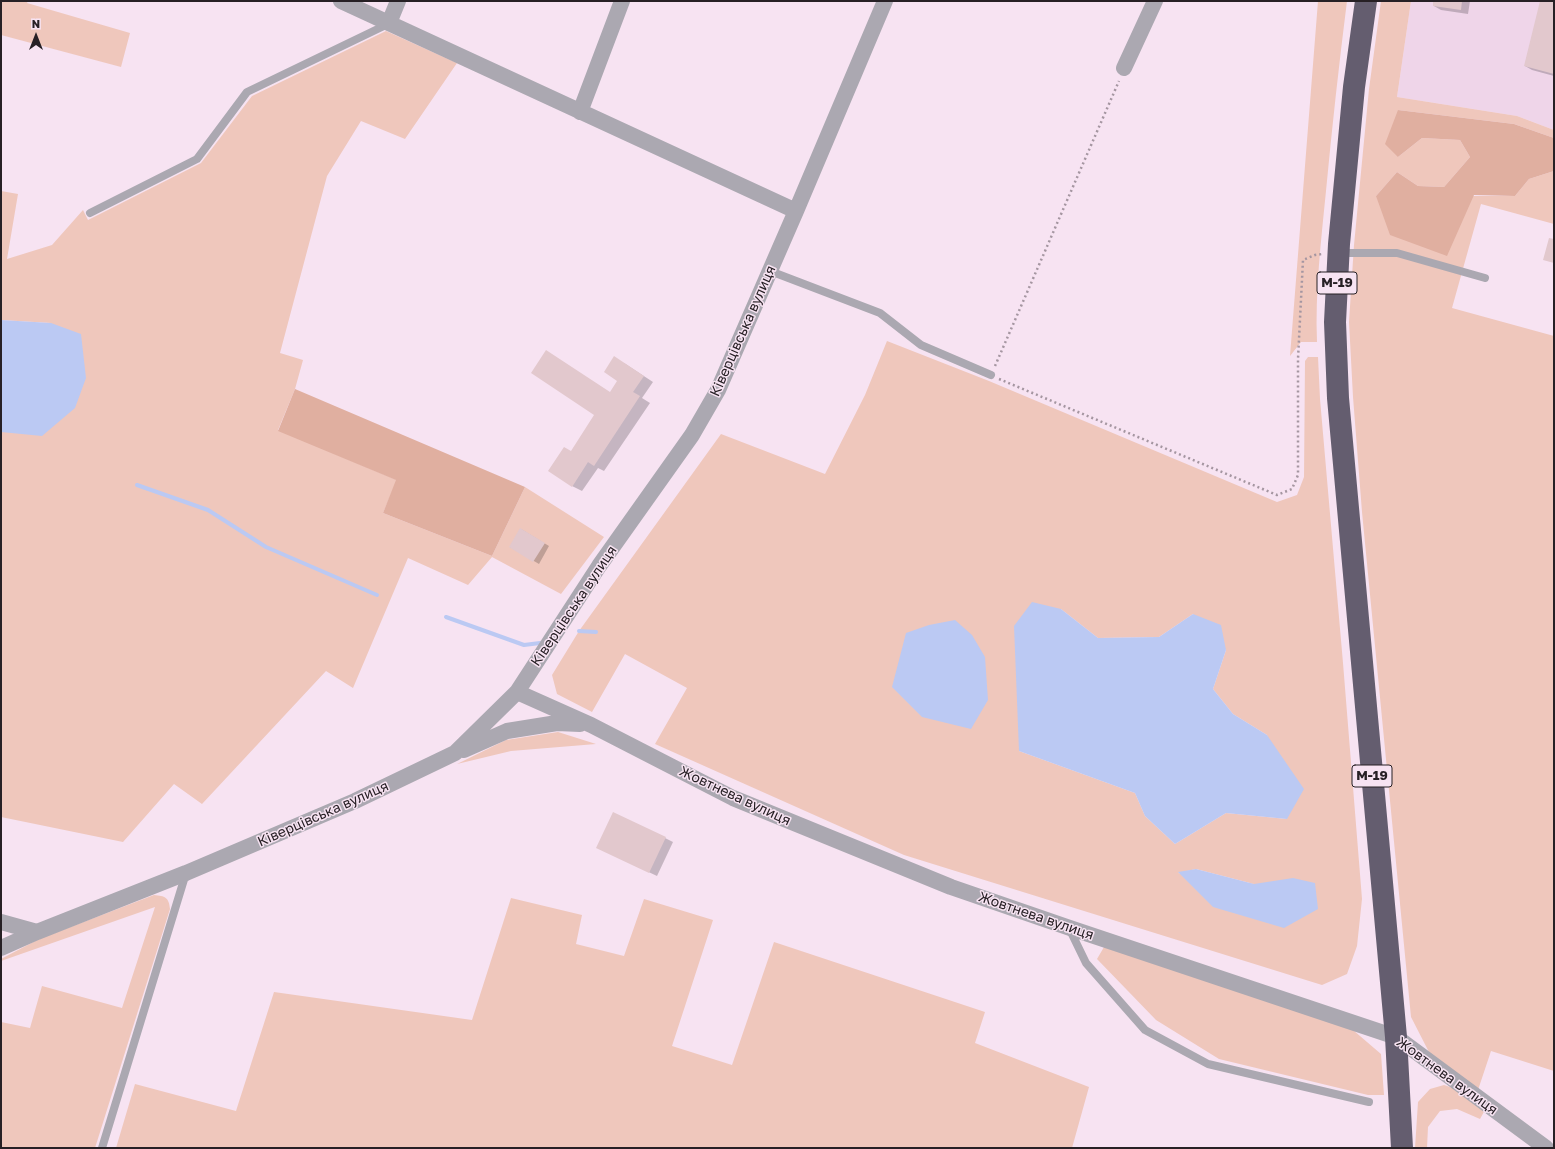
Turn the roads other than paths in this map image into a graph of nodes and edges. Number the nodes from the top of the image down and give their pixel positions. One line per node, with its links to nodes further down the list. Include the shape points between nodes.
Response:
1 (341, 1): 7 (street)
2 (398, 1): 7 (street)
3 (622, 1): 9 (street)
4 (885, 1): 10 (street, Ківерцівська вулиця)
5 (1155, 1): 8 (street)
6 (1366, 1): 12 (highway, М-19, via 1354,87)
7 (389, 23): 9 (street); 11 (lane, via 248,92 197,159)
8 (1124, 68)
9 (580, 112): 10 (street)
10 (796, 211): 13 (street, Ківерцівська вулиця)
11 (90, 213)
12 (1338, 253): 14 (lane, via 1397,253); 24 (highway, М-19, via 1335,322 1338,398)
13 (770, 272): 15 (lane, via 880,314 921,345); 16 (street, Ківерцівська вулиця, via 718,390 692,435 599,566)
14 (1486, 278)
15 (991, 375)
16 (517, 692): 17 (street, Жовтнева вулиця); 18 (street, Ківерцівська вулиця)
17 (591, 726): 18 (street, via 556,722 507,731); 21 (street, Жовтнева вулиця, via 733,798 951,887)
18 (455, 753): 19 (street, Ківерцівська вулиця, via 355,802)
19 (186, 873): 22 (street, Ківерцівська вулиця); 26 (lane)
20 (1, 922): 22 (street)
21 (1070, 928): 24 (street, Жовтнева вулиця); 25 (lane, via 1086,963 1145,1030 1208,1064)
22 (37, 932): 23 (street, Ківерцівська вулиця)
23 (1, 948)
24 (1396, 1037): 27 (highway, М-19); 28 (street, Жовтнева вулиця)
25 (1369, 1102)
26 (102, 1148)
27 (1402, 1148)
28 (1546, 1148)

